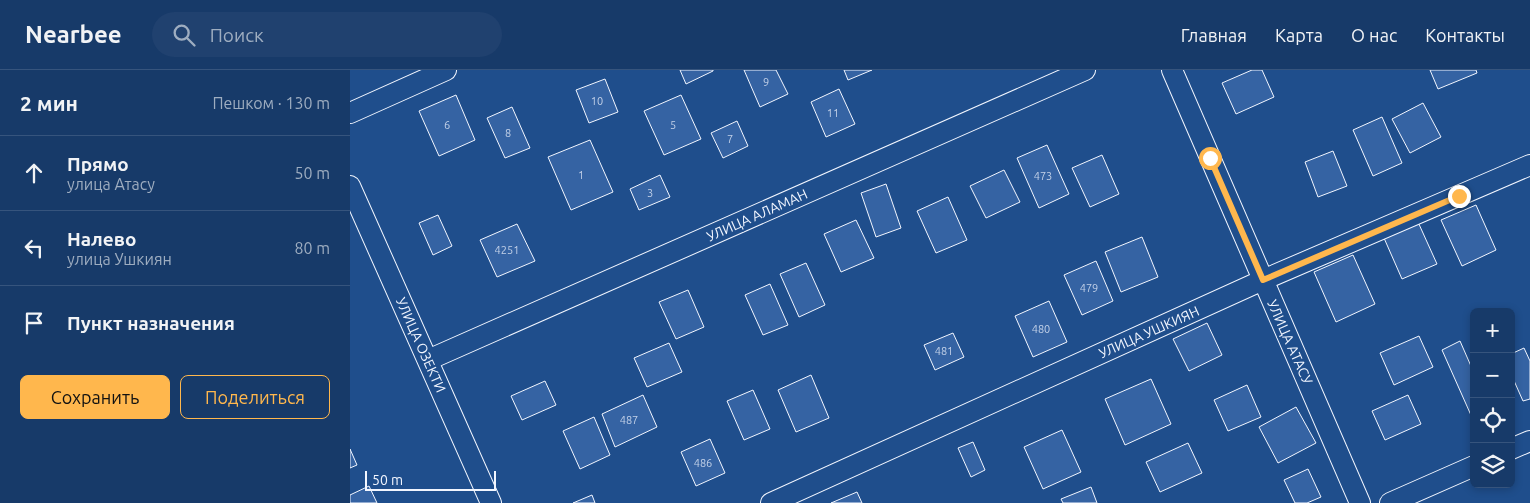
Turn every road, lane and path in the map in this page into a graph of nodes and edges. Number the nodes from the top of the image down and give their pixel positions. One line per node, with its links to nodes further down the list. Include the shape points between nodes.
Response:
1 (446, 70): 4 (street)
2 (1085, 70): 8 (street, УЛИЦА АЛАМАН)
3 (1172, 70): 7 (street, УЛИЦА АТАСУ)
4 (350, 113)
5 (1530, 165): 7 (street, УЛИЦА УШКИЯН)
6 (350, 186): 8 (street, УЛИЦА ОЗЕКТИ)
7 (1263, 280): 13 (street, УЛИЦА УШКИЯН); 14 (street, УЛИЦА АТАСУ)
8 (428, 360): 12 (street, УЛИЦА ОЗЕКТИ)
9 (1530, 441): 10 (street)
10 (1515, 447)
11 (1470, 468): 15 (street)
12 (492, 503)
13 (771, 503)
14 (1360, 503)
15 (1390, 503)

